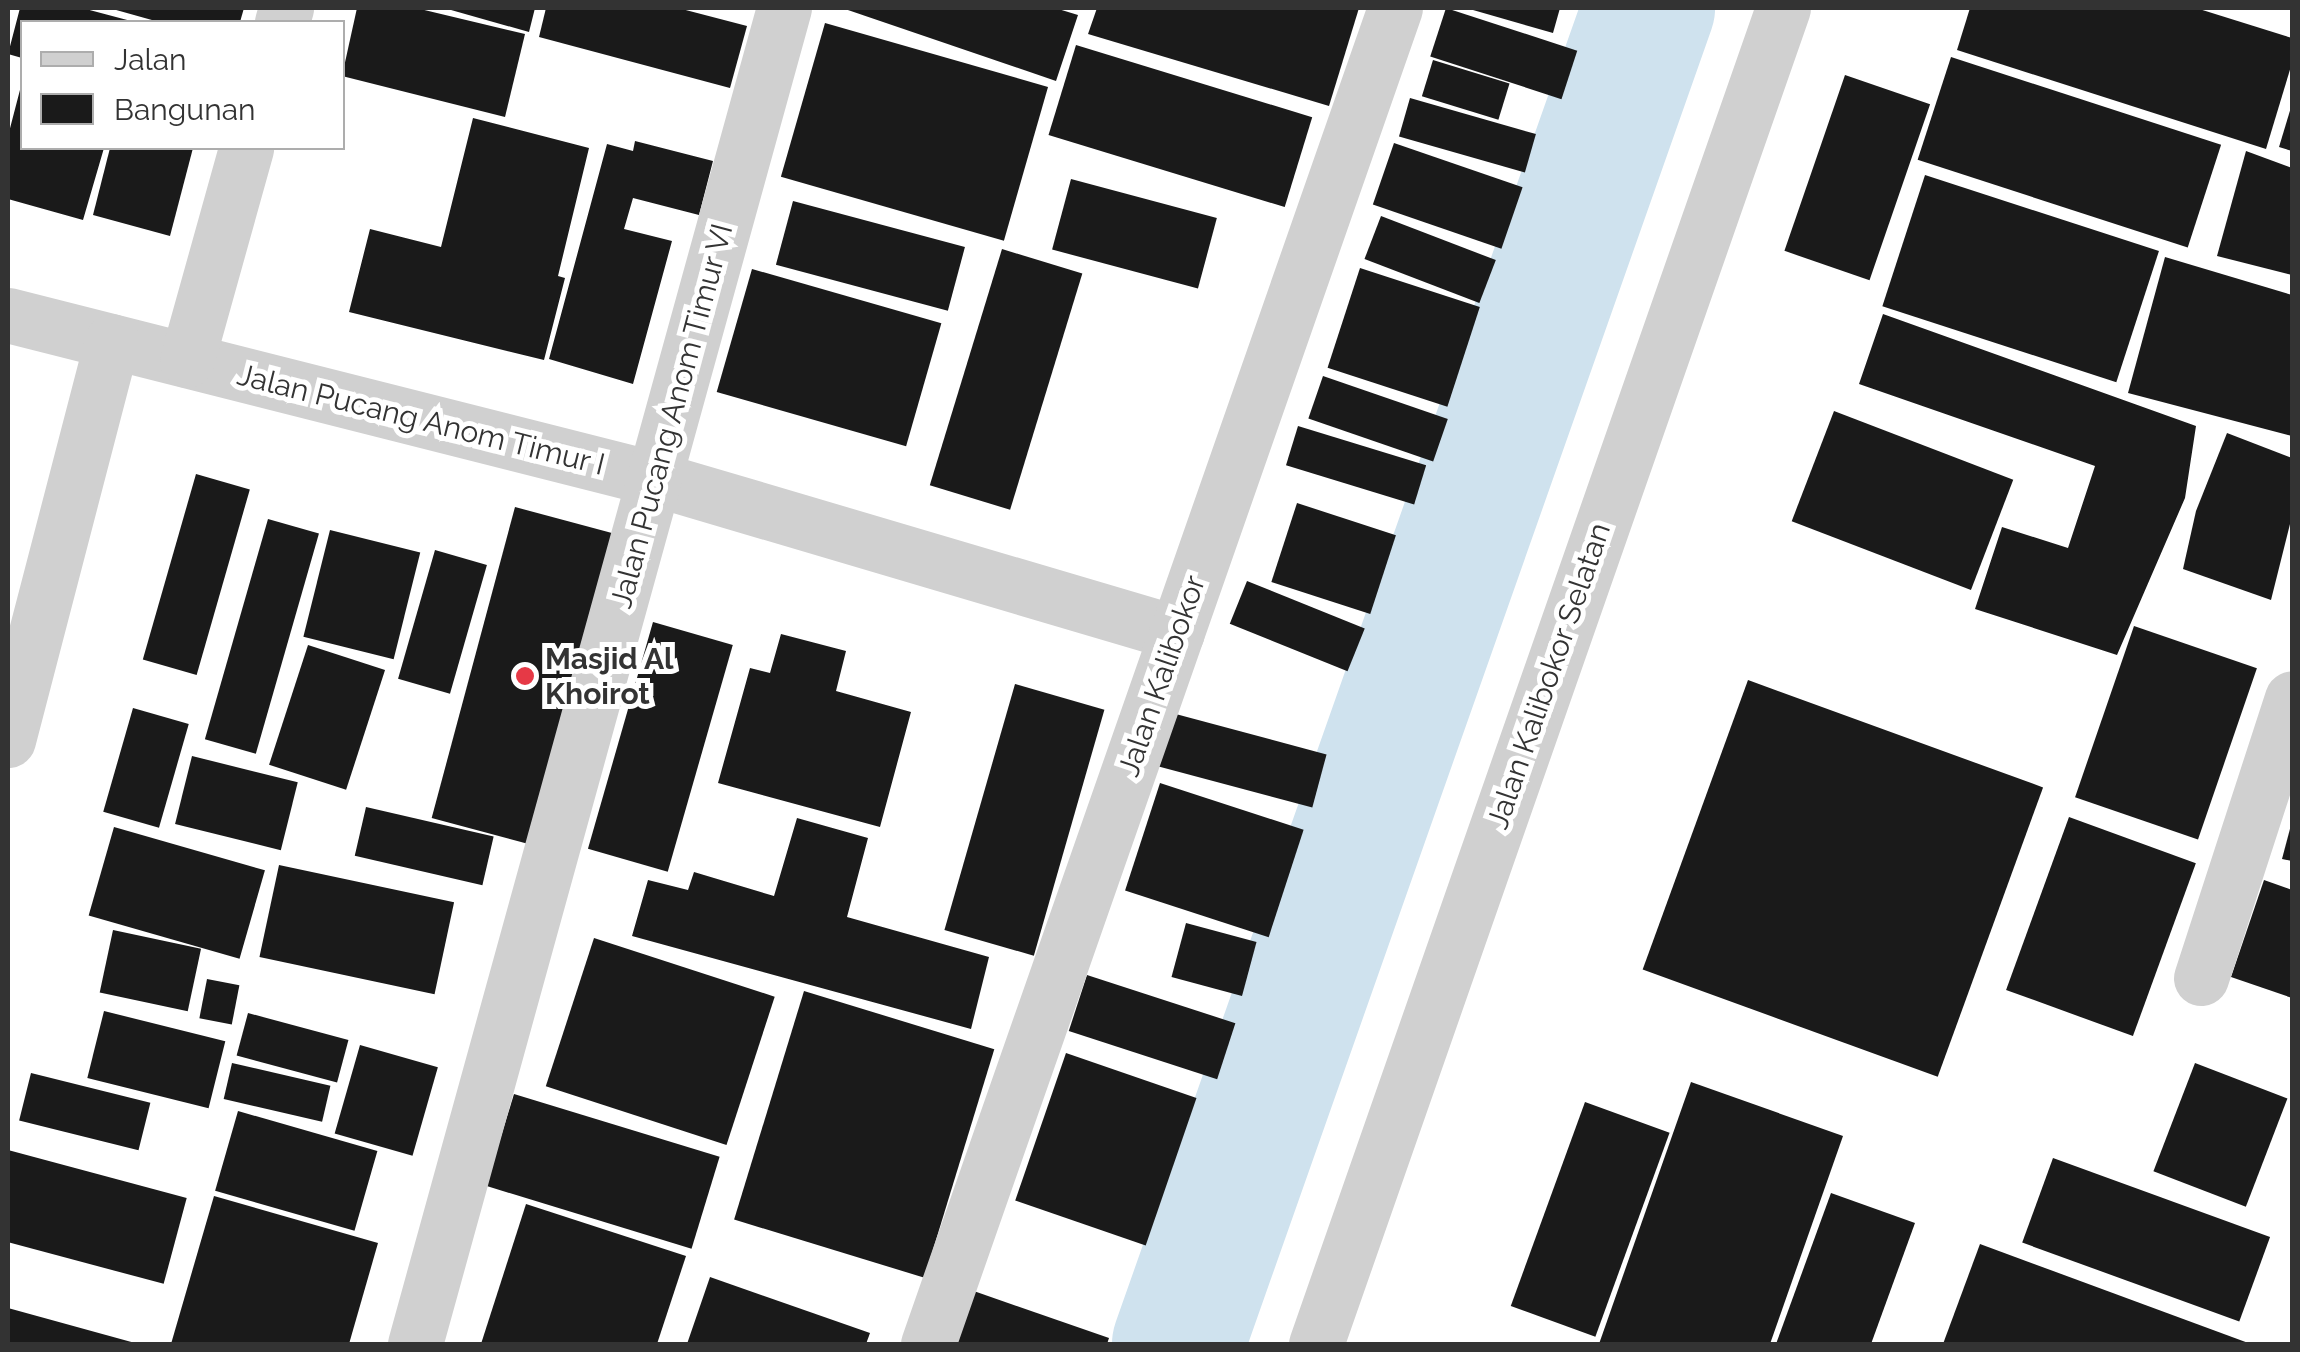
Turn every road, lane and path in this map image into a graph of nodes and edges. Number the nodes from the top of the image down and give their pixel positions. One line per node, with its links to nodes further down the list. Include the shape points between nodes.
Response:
1 (784, 8): 8 (street, Jalan Pucang Anom Timur VI)
2 (1395, 8): 9 (street, Jalan Kalibokor)
3 (1783, 8): 15 (street, Jalan Kalibokor Selatan)
4 (245, 150): 7 (street)
5 (8, 315): 6 (street, Jalan Pucang Anom Timur I)
6 (112, 341): 7 (street, Jalan Pucang Anom Timur I); 11 (street)
7 (188, 360): 8 (street, Jalan Pucang Anom Timur I)
8 (656, 479): 9 (street, Jalan Pucang Anom Timur I); 13 (street, Jalan Pucang Anom Timur VI)
9 (1178, 633): 14 (street, Jalan Kalibokor)
10 (2292, 698): 12 (street)
11 (8, 740)
12 (2201, 978)
13 (414, 1344)
14 (928, 1344)
15 (1316, 1344)

